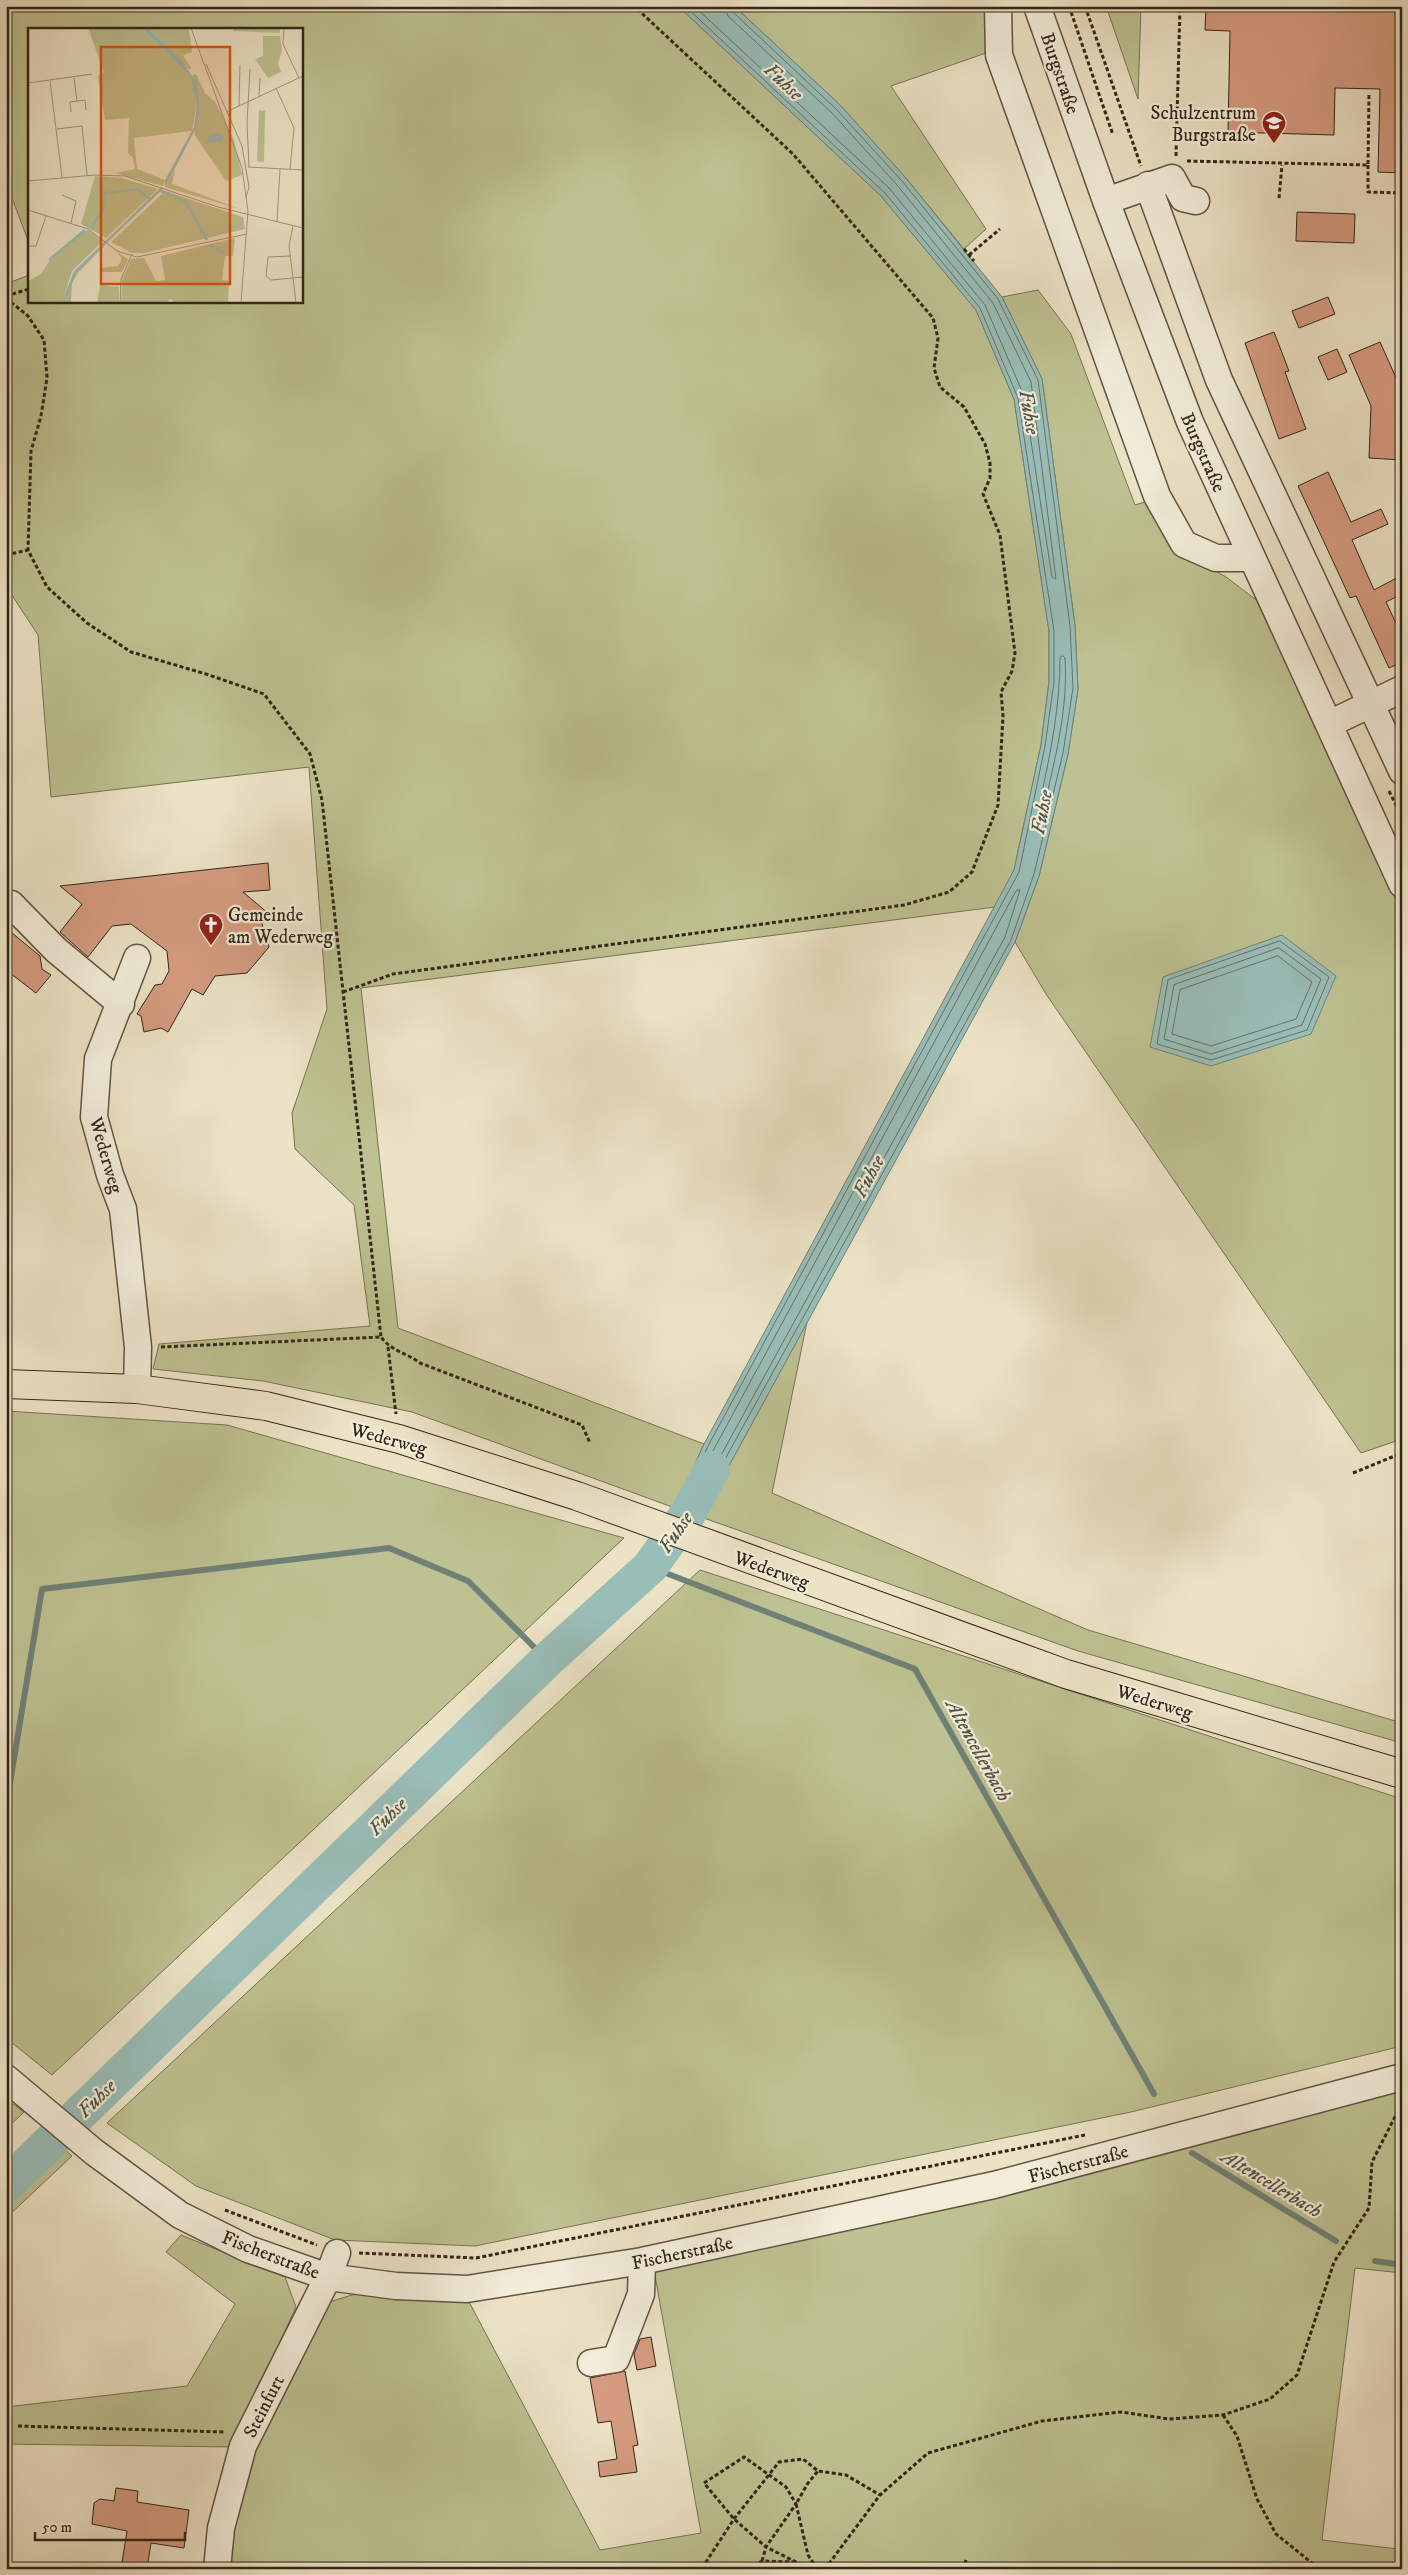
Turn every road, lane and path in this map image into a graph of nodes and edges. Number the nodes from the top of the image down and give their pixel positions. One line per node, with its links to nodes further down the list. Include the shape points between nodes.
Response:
1 (634, 6): 32 (path, via 793,154 933,318 938,338 934,368 940,387 964,407 985,444 990,478 983,494 1000,535 1015,653 1012,671 1001,692 1003,716 998,805 972,872 949,892 904,905 393,974)
2 (998, 6): 24 (street, via 999,55 1157,496 1184,544 1216,558)
3 (1038, 6): 14 (street, Burgstraße)
4 (1069, 6): 8 (path)
5 (1085, 6): 11 (path)
6 (1180, 6): 11 (path)
7 (1369, 94): 10 (path)
8 (1113, 136)
9 (1282, 165): 10 (path); 11 (path); 13 (path)
10 (1368, 166): 12 (path, via 1368,192)
11 (1166, 175): 14 (street); 15 (street, via 1183,198); 26 (street, via 1219,380)
12 (1402, 193)
13 (1279, 198)
14 (1106, 201): 24 (street, Burgstraße, via 1190,422)
15 (1196, 201)
16 (1000, 229): 18 (path)
17 (964, 249): 18 (path)
18 (969, 255): 19 (path)
19 (974, 261)
20 (28, 289): 21 (path)
21 (6, 297): 22 (path, via 28,316 39,332 44,340 46,359 47,378 41,416 31,451)
22 (28, 550): 23 (path); 32 (path, via 47,587 87,623 131,652 264,694 310,754 322,800)
23 (6, 555)
24 (1251, 558): 27 (street, Burgstraße)
25 (1402, 689): 26 (street)
26 (1370, 704): 27 (street); 28 (street)
27 (1329, 724): 29 (street, Burgstraße)
28 (1402, 772)
29 (1402, 884)
30 (11, 904): 33 (street, via 56,950)
31 (137, 958): 33 (street, Wederweg)
32 (343, 992): 34 (path)
33 (120, 1004): 36 (street, Wederweg, via 98,1059 94,1116 123,1209)
34 (381, 1338): 35 (path); 36 (path)
35 (388, 1347): 39 (path); 40 (path, via 408,1354 420,1363 582,1425)
36 (138, 1348): 38 (street, Wederweg)
37 (6, 1384): 38 (main road, Wederweg)
38 (137, 1389): 39 (main road, Wederweg, via 266,1406)
39 (399, 1439): 43 (main road, Wederweg, via 577,1496 1066,1674)
40 (590, 1444)
41 (1402, 1454): 42 (path)
42 (1352, 1473)
43 (1402, 1774)
44 (1402, 2077): 50 (street, Fischerstraße, via 994,2185)
45 (6, 2078): 51 (street, Fischerstraße, via 94,2152 180,2215 248,2249)
46 (1402, 2102): 53 (path, via 1372,2162 1369,2208 1334,2262 1297,2375 1270,2398)
47 (1095, 2133): 49 (path, via 476,2258)
48 (223, 2209): 49 (path)
49 (337, 2253): 51 (street, Steinfurt)
50 (642, 2261): 51 (street, Fischerstraße, via 467,2288 396,2286); 52 (street, via 641,2294 616,2358)
51 (328, 2277): 55 (street, Steinfurt)
52 (591, 2363)
53 (1223, 2414): 58 (path, via 1169,2418 1121,2412 1042,2421 928,2453); 65 (path, via 1237,2436 1257,2499 1276,2534)
54 (18, 2426): 55 (path)
55 (249, 2432): 66 (street, Steinfurt, via 221,2528)
56 (818, 2470): 57 (path, via 803,2458 779,2462); 58 (path, via 846,2474); 59 (path)
57 (770, 2474): 59 (path, via 786,2486); 60 (path); 60 (path, via 744,2456 704,2483)
58 (880, 2494): 71 (path)
59 (796, 2504): 61 (path); 70 (path, via 808,2556)
60 (734, 2519): 61 (path); 67 (path)
61 (766, 2548): 63 (path); 64 (path)
62 (966, 2560): 72 (path)
63 (762, 2561): 64 (path); 68 (path)
64 (796, 2562): 69 (path)
65 (1317, 2567)
66 (217, 2569)
67 (704, 2569)
68 (748, 2569)
69 (810, 2569)
70 (817, 2569)
71 (825, 2569)
72 (963, 2569)

